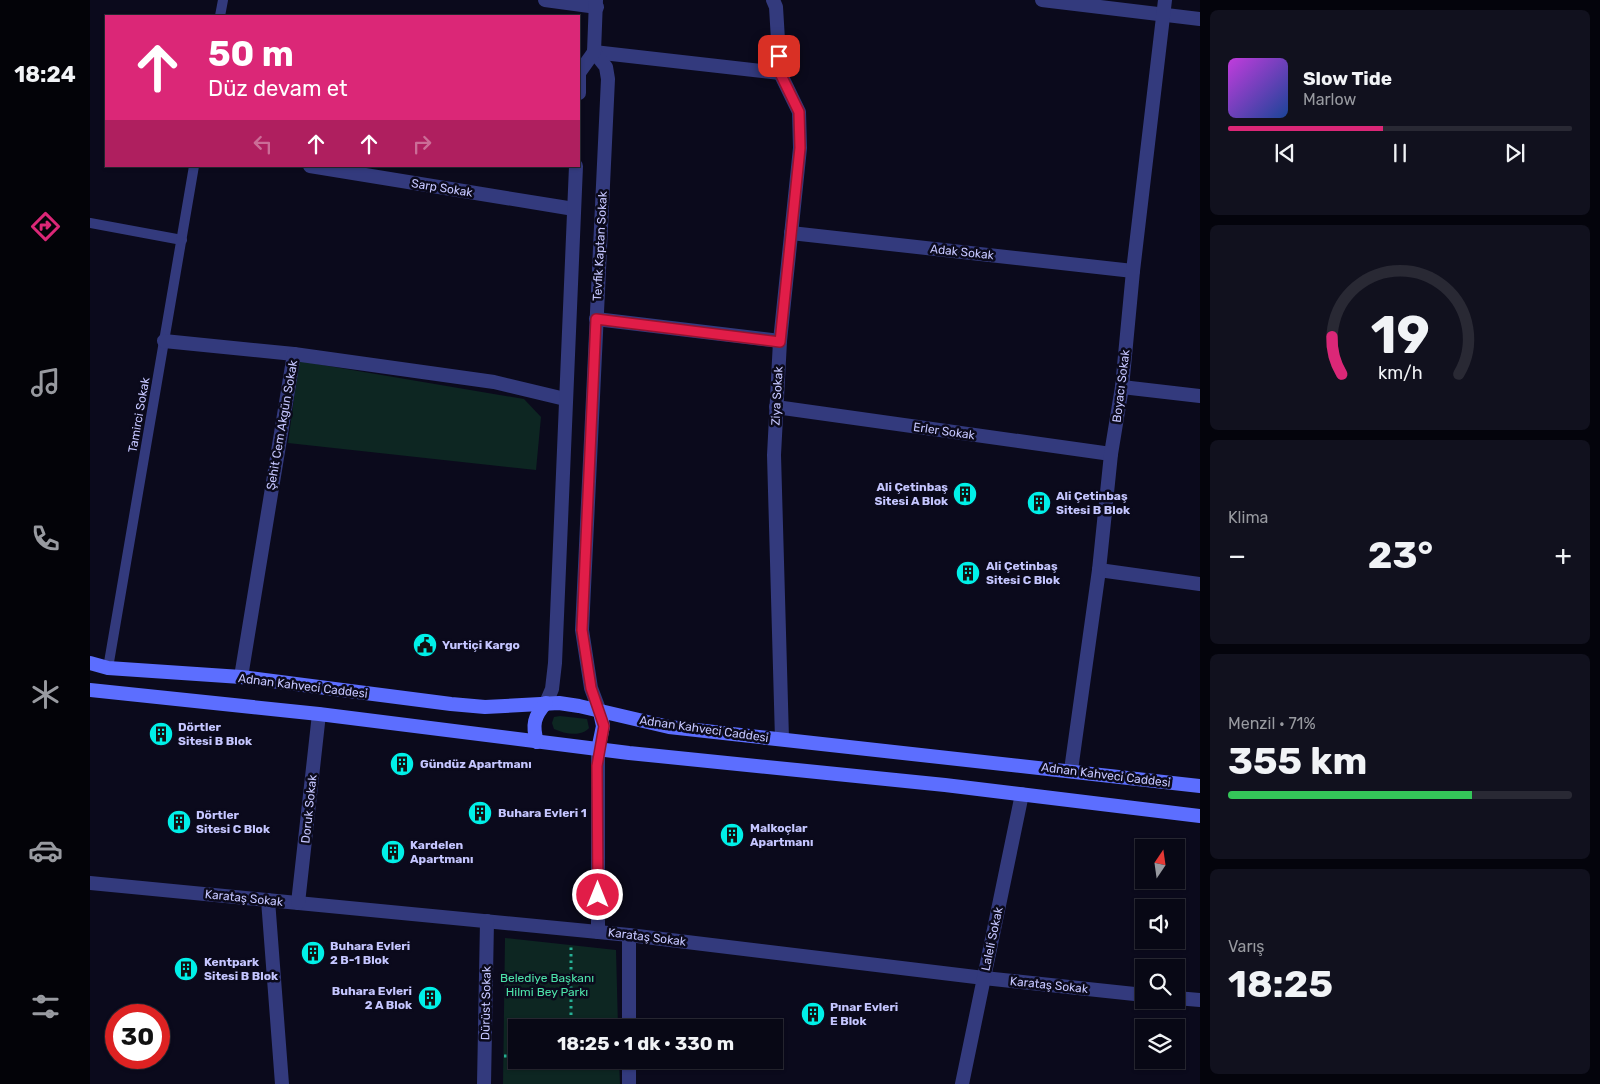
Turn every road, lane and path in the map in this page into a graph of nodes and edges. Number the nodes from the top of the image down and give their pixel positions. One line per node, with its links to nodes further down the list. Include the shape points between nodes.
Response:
1 (223, 0): 8 (lane)
2 (545, 0): 6 (street)
3 (1042, 0): 7 (street)
4 (1164, 0): 7 (street, Boyacı Sokak)
5 (779, 2): 12 (street, Ziya Sokak)
6 (596, 4): 10 (street)
7 (1164, 14): 9 (street); 20 (street, Boyacı Sokak)
8 (220, 15)
9 (1200, 19)
10 (594, 52): 11 (street); 12 (street); 21 (street, Tevfik Kaptan Sokak, via 606,67 608,79)
11 (580, 72)
12 (780, 73): 18 (street, Ziya Sokak, via 799,112 800,148)
13 (194, 167): 19 (lane, Tamirci Sokak)
14 (316, 167): 16 (street, Sarp Sokak)
15 (576, 167): 16 (street)
16 (574, 209): 27 (street)
17 (90, 224): 19 (lane)
18 (792, 232): 20 (street, Adak Sokak); 23 (street, Ziya Sokak)
19 (182, 240): 22 (lane, Tamirci Sokak)
20 (1133, 271): 25 (street, Boyacı Sokak)
21 (596, 319): 23 (street); 37 (street, Tevfik Kaptan Sokak, via 582,630 591,688)
22 (164, 342): 24 (street); 33 (lane, Tamirci Sokak)
23 (780, 342): 28 (street, Ziya Sokak)
24 (294, 354): 27 (street, Şehit Cem Akgün Sokak, via 494,382); 34 (street, Şehit Cem Akgün Sokak)
25 (1122, 387): 26 (street); 29 (street, Boyacı Sokak)
26 (1200, 396)
27 (565, 399): 36 (street, via 556,663)
28 (776, 407): 29 (street, Erler Sokak); 39 (street, Ziya Sokak, via 774,455)
29 (1111, 454): 30 (street, Boyacı Sokak)
30 (1099, 570): 31 (street); 42 (street, Boyacı Sokak)
31 (1200, 584)
32 (90, 663): 33 (main road, Adnan Kahveci Caddesi)
33 (108, 668): 34 (main road, Adnan Kahveci Caddesi)
34 (241, 677): 36 (main road, Adnan Kahveci Caddesi, via 460,705 485,707)
35 (90, 690): 38 (main road, Adnan Kahveci Caddesi)
36 (546, 703): 37 (main road, Adnan Kahveci Caddesi); 40 (main road, via 533,723)
37 (600, 712): 39 (main road, Adnan Kahveci Caddesi, via 669,727); 41 (main road, via 604,726)
38 (319, 714): 40 (main road, Adnan Kahveci Caddesi); 48 (street, Doruk Sokak)
39 (782, 739): 42 (main road, Adnan Kahveci Caddesi)
40 (537, 742): 41 (main road, Adnan Kahveci Caddesi)
41 (598, 750): 44 (main road, Adnan Kahveci Caddesi); 50 (street)
42 (1071, 770): 43 (main road, Adnan Kahveci Caddesi)
43 (1200, 786)
44 (1022, 794): 45 (main road, Adnan Kahveci Caddesi); 53 (street, Laleli Sokak)
45 (1200, 816)
46 (90, 883): 47 (street, Karataş Sokak)
47 (268, 900): 48 (street, Karataş Sokak); 62 (street)
48 (298, 903): 49 (street, Karataş Sokak)
49 (487, 921): 50 (street, Karataş Sokak); 63 (street, Dürüst Sokak)
50 (598, 932): 51 (street, Karataş Sokak)
51 (629, 935): 53 (street, Karataş Sokak); 58 (street)
52 (571, 945): 57 (path)
53 (984, 978): 54 (street, Karataş Sokak); 65 (street, Laleli Sokak)
54 (1135, 994)
55 (1185, 999): 56 (street)
56 (1200, 1000)
57 (571, 1019)
58 (629, 1019)
59 (504, 1056): 60 (path)
60 (508, 1056)
61 (629, 1069): 64 (street)
62 (282, 1084)
63 (484, 1084)
64 (629, 1084)
65 (962, 1084)

